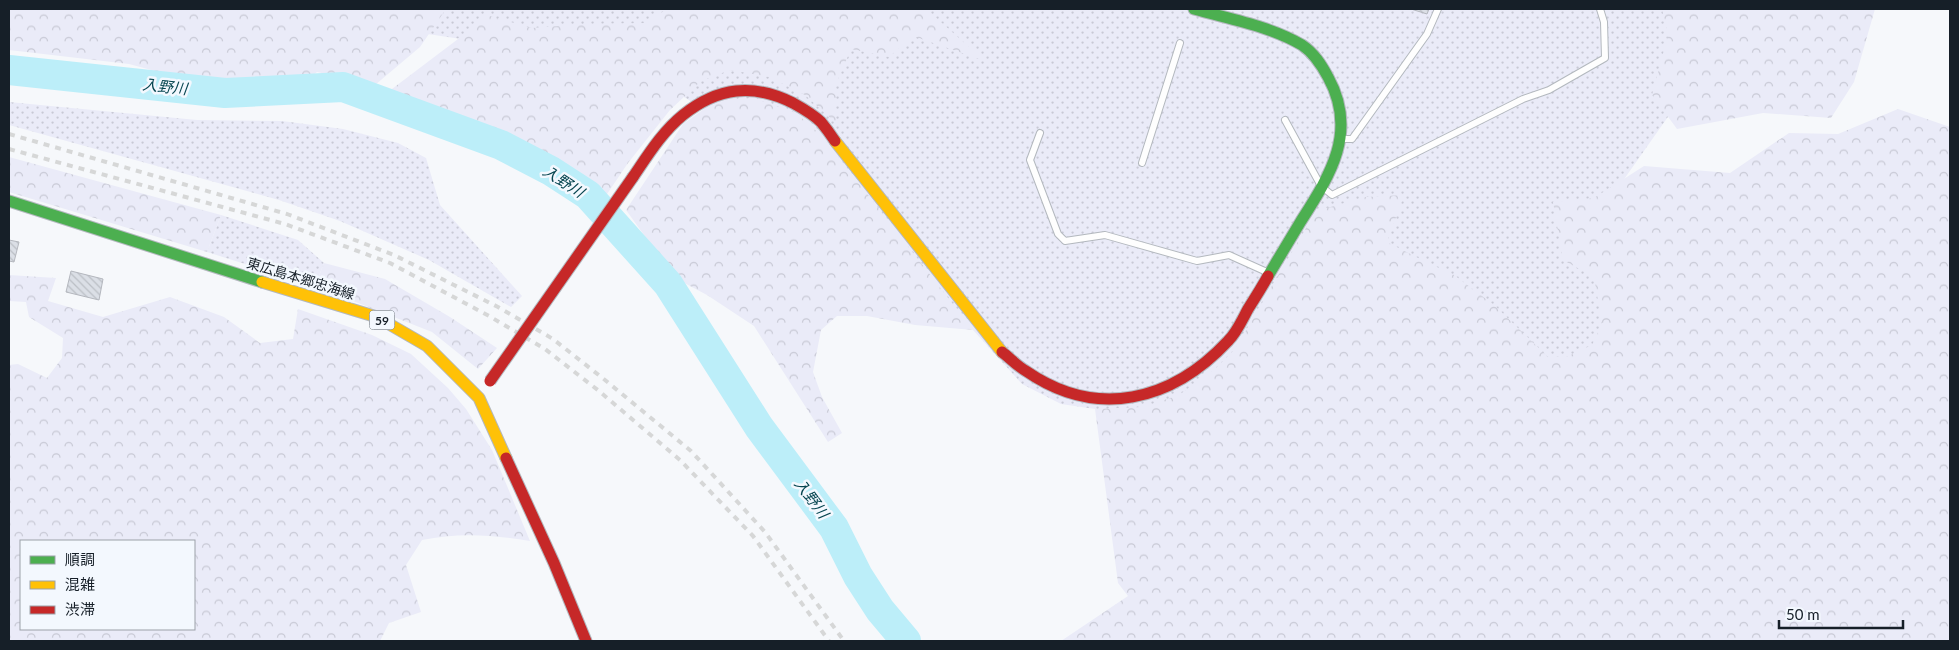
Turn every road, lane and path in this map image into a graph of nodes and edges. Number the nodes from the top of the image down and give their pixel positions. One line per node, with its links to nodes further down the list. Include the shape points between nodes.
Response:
1 (1194, 9): 7 (street, via 1287,38 1312,51 1338,98)
2 (1438, 9): 7 (lane, via 1427,34 1352,139)
3 (1600, 9): 9 (lane, via 1604,22 1605,58 1549,90 1514,104 1332,195)
4 (1180, 43): 8 (lane)
5 (1285, 120): 9 (lane)
6 (1040, 133): 11 (lane, via 1030,160 1058,234 1065,241 1105,234 1197,261 1229,255)
7 (1341, 138): 9 (street, via 1335,161)
8 (1142, 164)
9 (1321, 186): 11 (street)
10 (9, 201): 12 (street, 東広島本郷忠海線 / 59, via 377,318 427,346)
11 (1270, 273): 12 (street, bridge, via 1230,339 1177,384 1136,398 1106,400 1060,390 1040,382 998,348 820,121 786,99 766,91 740,89 713,96 688,110 663,133)
12 (479, 398): 13 (street, 東広島本郷忠海線 / 59)
13 (586, 641)

